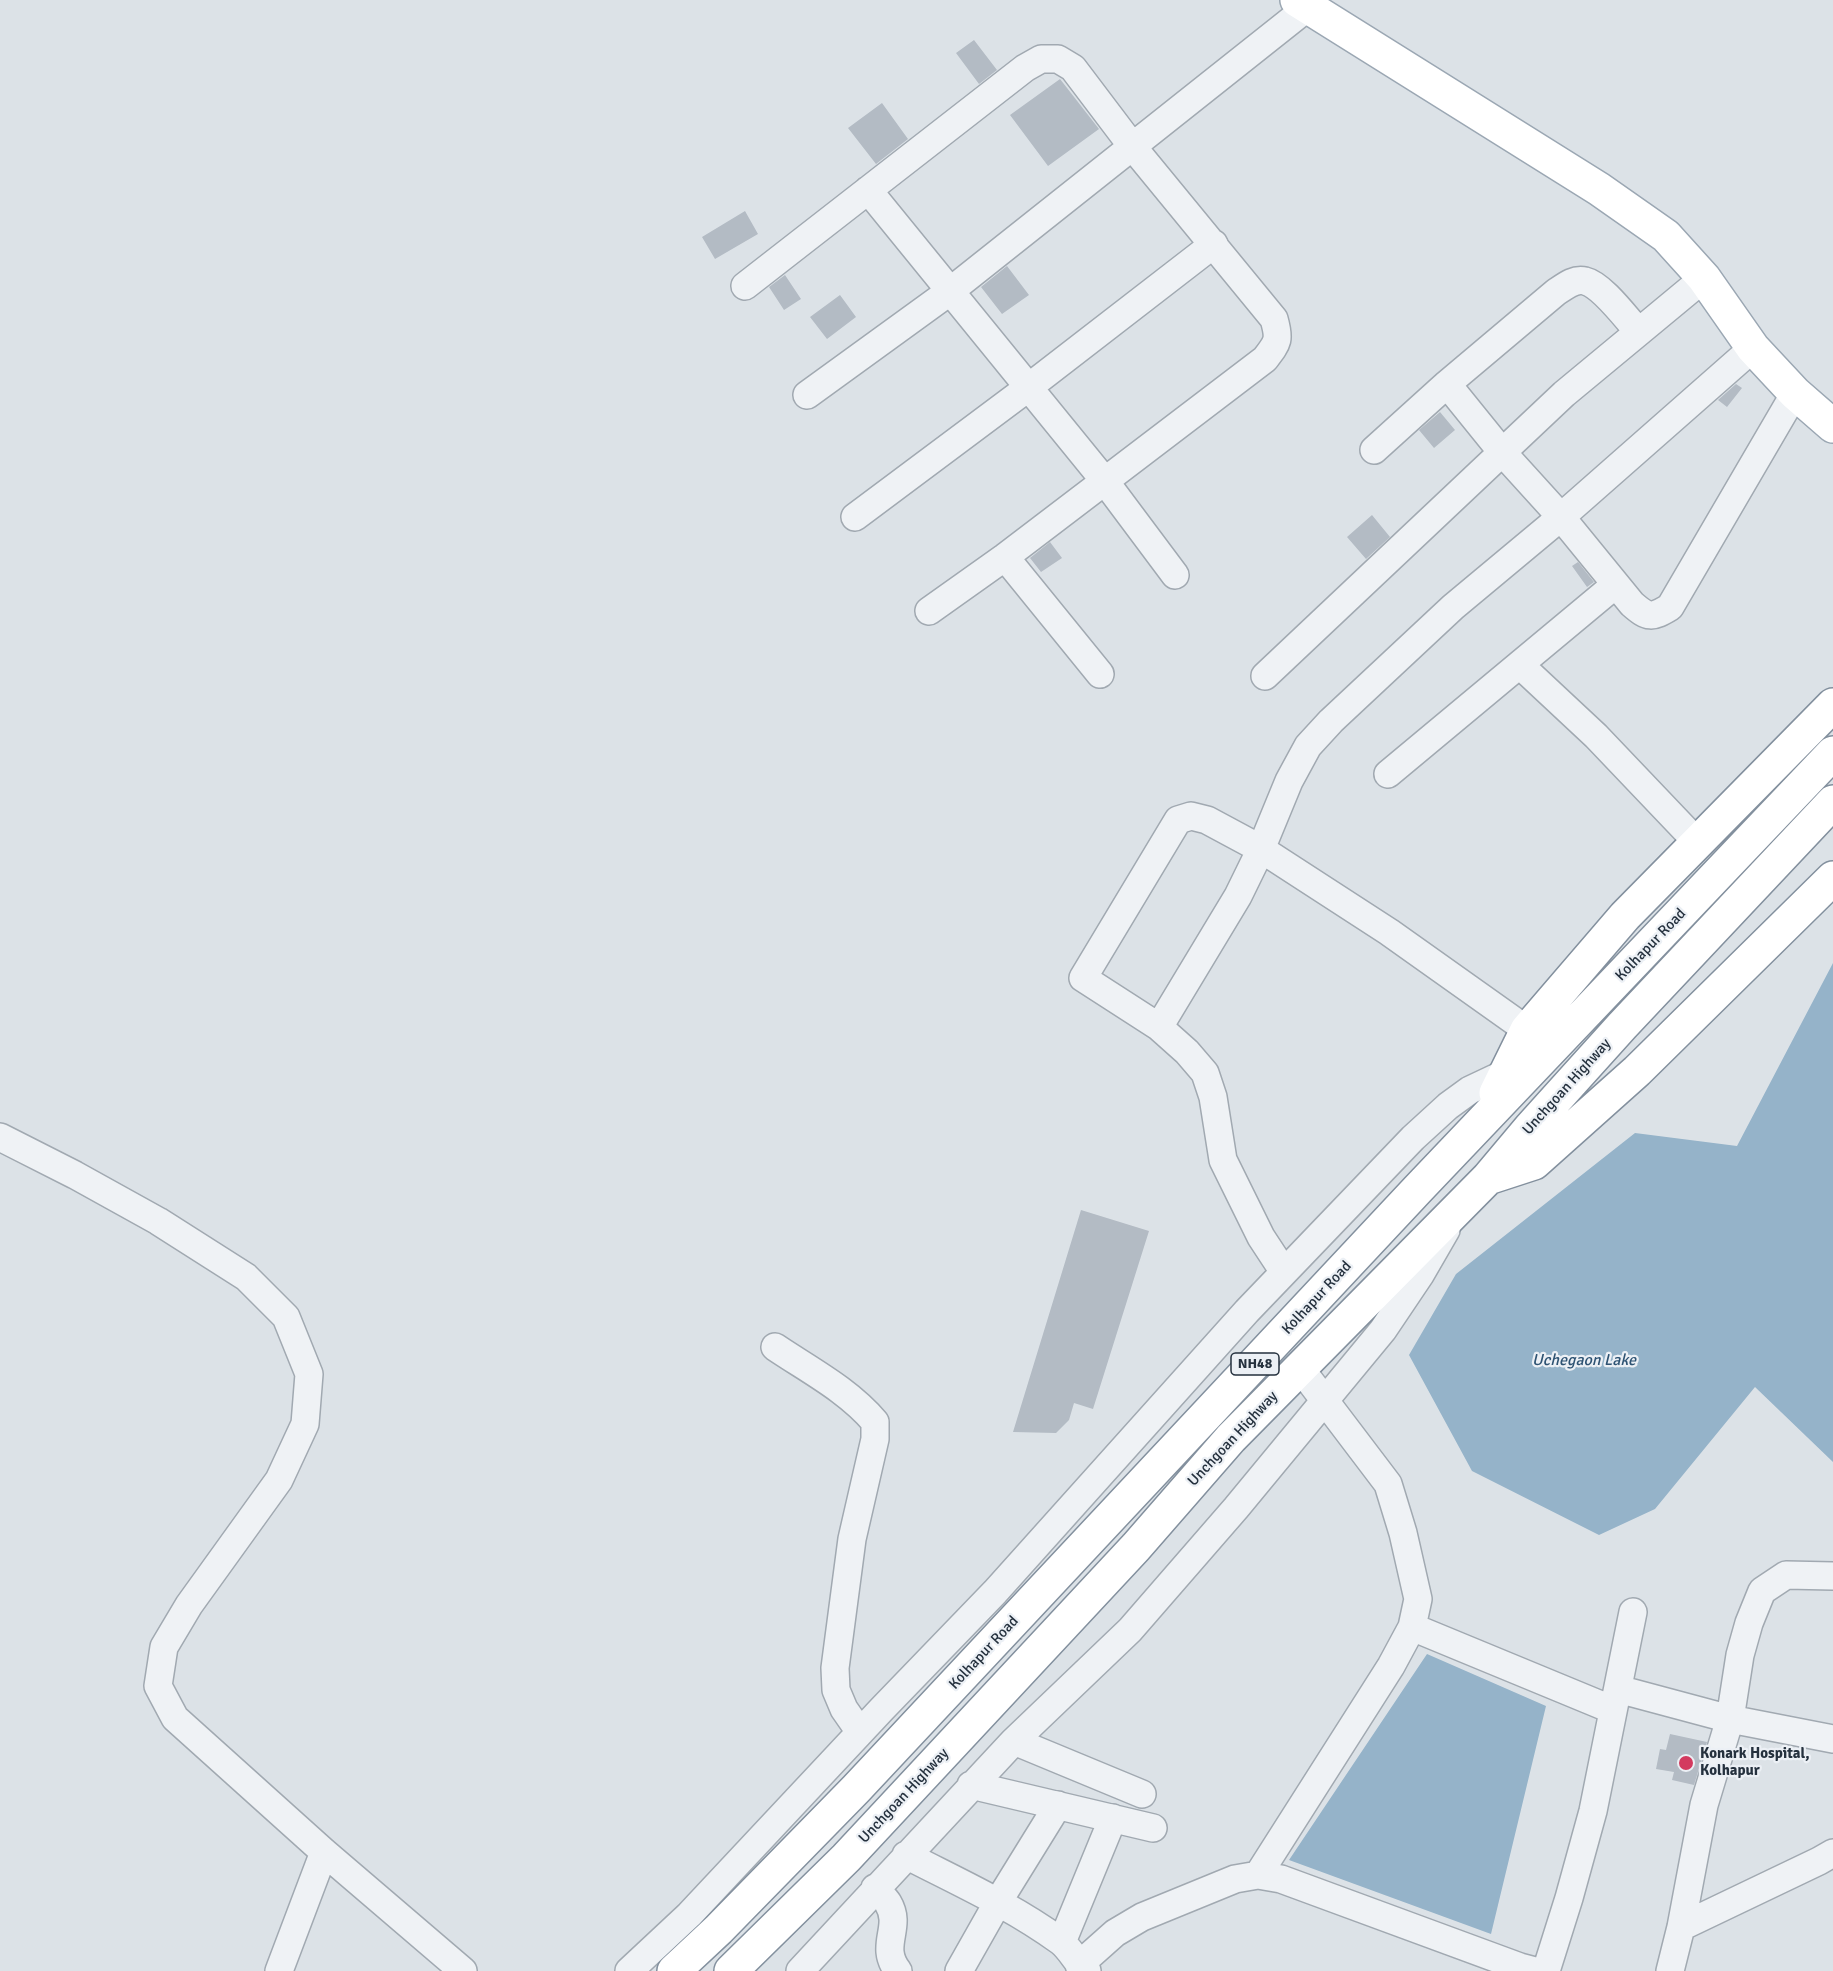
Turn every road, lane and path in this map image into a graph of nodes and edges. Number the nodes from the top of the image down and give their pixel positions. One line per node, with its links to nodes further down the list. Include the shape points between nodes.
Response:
1 (1303, 4): 2 (street); 5 (main road, via 1599,189 1666,236)
2 (1132, 146): 3 (street, via 1073,68 1058,59 1041,59); 4 (street); 7 (street)
3 (868, 190): 6 (street); 7 (street)
4 (1214, 244): 11 (street); 17 (street, via 1274,319 1278,335 1274,348 1265,359)
5 (1704, 278): 8 (street); 9 (main road)
6 (745, 286)
7 (949, 292): 11 (street); 13 (street)
8 (1638, 331): 10 (street, via 1599,289 1585,281 1570,283); 16 (street)
9 (1753, 348): 12 (main road); 19 (street)
10 (1447, 384): 15 (street); 16 (street)
11 (1029, 387): 17 (street); 18 (street)
12 (1796, 393): 14 (main road); 22 (street, via 1670,607 1656,615 1643,614)
13 (807, 395)
14 (1833, 426)
15 (1374, 450)
16 (1502, 452): 19 (street); 26 (street)
17 (1104, 480): 20 (street); 21 (street)
18 (855, 517)
19 (1561, 517): 22 (street); 32 (street, via 1453,607 1308,746)
20 (1005, 557): 23 (street); 25 (street)
21 (1175, 575)
22 (1616, 585): 24 (street)
23 (929, 611)
24 (1520, 665): 29 (street); 31 (street, via 1596,736)
25 (1100, 674)
26 (1265, 676)
27 (1833, 705): 31 (main road)
28 (1833, 753): 37 (main road, Kolhapur Road / NH48)
29 (1388, 774)
30 (1833, 802): 39 (main road, Unchgoan Highway / NH48, via 1622,1026)
31 (1698, 843): 35 (main road, via 1625,916)
32 (1261, 849): 34 (street, via 1238,896); 34 (street, via 1208,820 1191,816 1178,820 1083,978); 35 (street, via 1389,932)
33 (1833, 878): 39 (main road, via 1637,1071 1534,1163)
34 (1159, 1027): 41 (street, via 1205,1073 1223,1160 1261,1237)
35 (1527, 1030): 36 (main road)
36 (1506, 1073): 37 (main road); 41 (street, via 1470,1090 1421,1130)
37 (1479, 1126): 71 (main road, Kolhapur Road / NH48, via 856,1789)
38 (0, 1137): 58 (street, via 167,1227 246,1277 286,1317 309,1374 305,1424 279,1480 189,1605 165,1647 158,1686 175,1718)
39 (1488, 1178): 40 (main road, Unchgoan Highway / NH48)
40 (1459, 1208): 43 (main road, Unchgoan Highway / NH48); 44 (street, via 1383,1330)
41 (1284, 1272): 50 (street, via 995,1592)
42 (775, 1347): 50 (street, via 846,1395 875,1422 875,1439 852,1539 835,1668 836,1690)
43 (1300, 1368): 44 (street); 72 (main road, Unchgoan Highway / NH48, via 1231,1438 854,1850)
44 (1324, 1400): 47 (street, via 1388,1484 1418,1599); 52 (street, via 1130,1630)
45 (1833, 1576): 49 (street, via 1786,1575 1762,1591 1740,1655)
46 (1633, 1612): 48 (street)
47 (1412, 1627): 48 (street); 61 (street, via 1392,1666)
48 (1616, 1700): 49 (street); 67 (street, via 1593,1811 1569,1898)
49 (1730, 1719): 51 (street); 64 (street, via 1704,1805)
50 (860, 1732): 70 (street, via 689,1915)
51 (1833, 1739)
52 (1014, 1741): 53 (street); 54 (street)
53 (971, 1785): 55 (street); 60 (street)
54 (1142, 1794)
55 (1058, 1805): 56 (street); 63 (street)
56 (1113, 1818): 57 (street); 65 (street)
57 (1153, 1828)
58 (324, 1852): 68 (street); 69 (street)
59 (1833, 1853): 64 (street)
60 (906, 1855): 62 (street); 63 (street)
61 (1258, 1875): 66 (street, via 1235,1879 1142,1917 1115,1933); 67 (street, via 1281,1879)
62 (875, 1888): 73 (street); 74 (street, via 893,1916 889,1946)
63 (998, 1902): 65 (street); 75 (street)
64 (1682, 1927): 76 (street)
65 (1062, 1942): 66 (street)
66 (1083, 1968)
67 (1530, 1970)
68 (279, 1971)
69 (463, 1971)
70 (628, 1971)
71 (674, 1971)
72 (731, 1971)
73 (800, 1971)
74 (898, 1971)
75 (959, 1971)
76 (1670, 1971)

